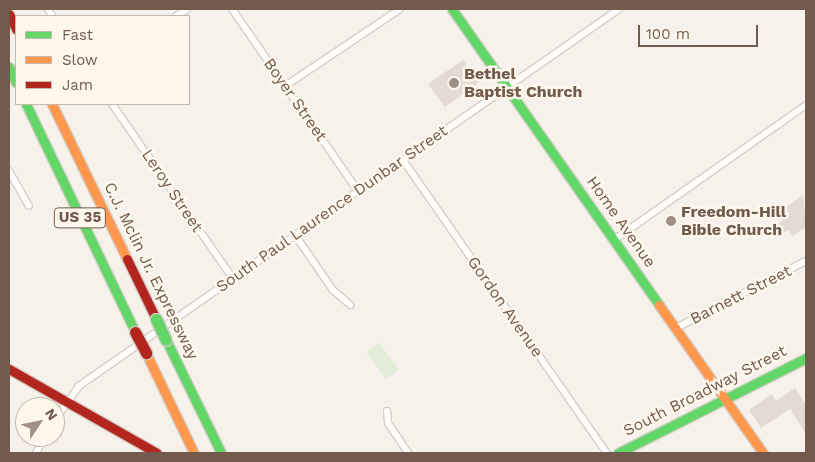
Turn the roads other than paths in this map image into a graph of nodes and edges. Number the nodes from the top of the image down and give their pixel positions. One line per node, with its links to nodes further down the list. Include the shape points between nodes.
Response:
1 (232, 9): 9 (street, Boyer Street)
2 (400, 9): 9 (street)
3 (452, 9): 10 (main road, Home Avenue)
4 (619, 9): 10 (street, South Paul Laurence Dunbar Street)
5 (9, 14): 6 (main road)
6 (15, 27)
7 (9, 67): 8 (main road)
8 (15, 81)
9 (285, 86): 17 (street, Boyer Street)
10 (507, 86): 15 (street, South Paul Laurence Dunbar Street); 20 (main road, Home Avenue)
11 (806, 104): 20 (street)
12 (26, 105): 30 (main road, US 35, bridge)
13 (52, 105): 32 (main road, C.J. Mclin Jr. Expressway / US 35, bridge)
14 (113, 105): 22 (street, Leroy Street)
15 (403, 160): 17 (street, South Paul Laurence Dunbar Street); 34 (street, Gordon Avenue)
16 (9, 170): 18 (street)
17 (358, 191): 19 (street, South Paul Laurence Dunbar Street)
18 (29, 206)
19 (295, 235): 22 (street, South Paul Laurence Dunbar Street); 23 (street, via 333,290)
20 (614, 240): 24 (main road, Home Avenue)
21 (806, 262): 24 (street, Barnett Street)
22 (233, 279): 28 (street, South Paul Laurence Dunbar Street, via 79,386)
23 (350, 305)
24 (676, 328): 27 (main road, Home Avenue)
25 (806, 358): 27 (main road, South Broadway Street)
26 (9, 369): 28 (main road)
27 (725, 399): 35 (main road, South Broadway Street); 36 (main road, Home Avenue)
28 (66, 401): 31 (main road)
29 (387, 410): 33 (street, via 388,424)
30 (193, 450)
31 (157, 453)
32 (221, 453)
33 (408, 453)
34 (607, 453)
35 (618, 453)
36 (763, 453)

